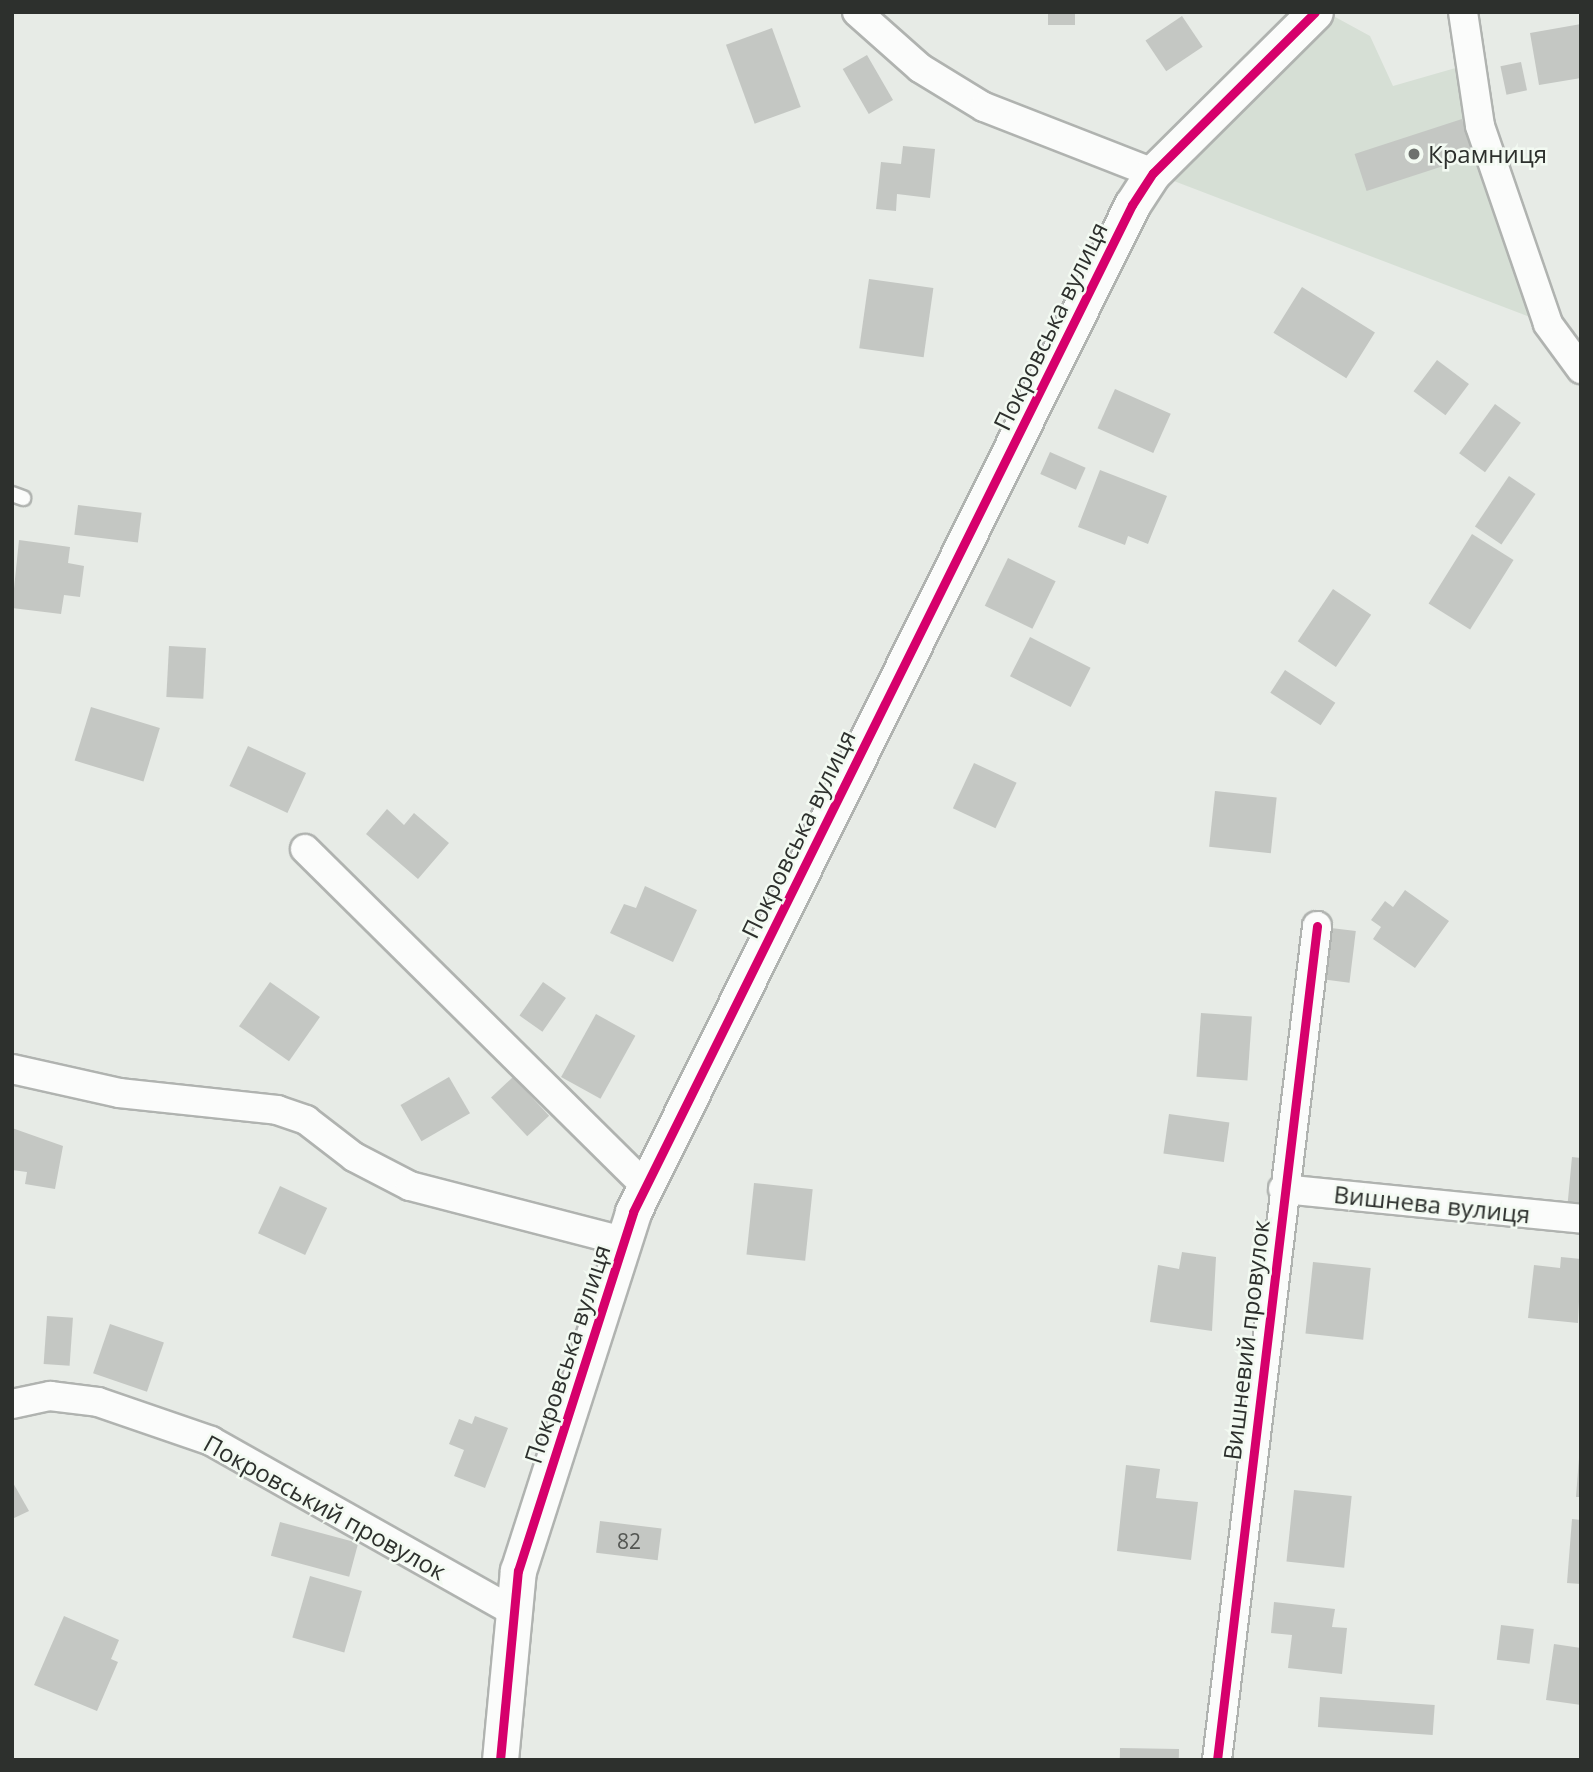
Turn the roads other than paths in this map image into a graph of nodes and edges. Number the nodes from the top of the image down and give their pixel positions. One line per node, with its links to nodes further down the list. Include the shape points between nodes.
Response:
1 (858, 12): 4 (street, via 949,89)
2 (1315, 12): 4 (street, Покровська вулиця)
3 (1463, 12): 5 (street, via 1480,126 1548,324)
4 (1153, 173): 9 (street, Покровська вулиця, via 1114,238)
5 (1581, 369)
6 (305, 849): 9 (street)
7 (1317, 926): 10 (street, Вишневий провулок)
8 (12, 1069): 12 (street, via 119,1093 276,1110 306,1120 354,1157 410,1186)
9 (646, 1186): 12 (street, Покровська вулиця)
10 (1283, 1189): 11 (street, Вишнева вулиця); 16 (street, Вишневий провулок)
11 (1581, 1219)
12 (624, 1241): 14 (street, Покровська вулиця)
13 (12, 1404): 14 (street, Покровський провулок, via 50,1396 98,1402 211,1441)
14 (511, 1610): 15 (street, Покровська вулиця)
15 (500, 1760)
16 (1217, 1760)

